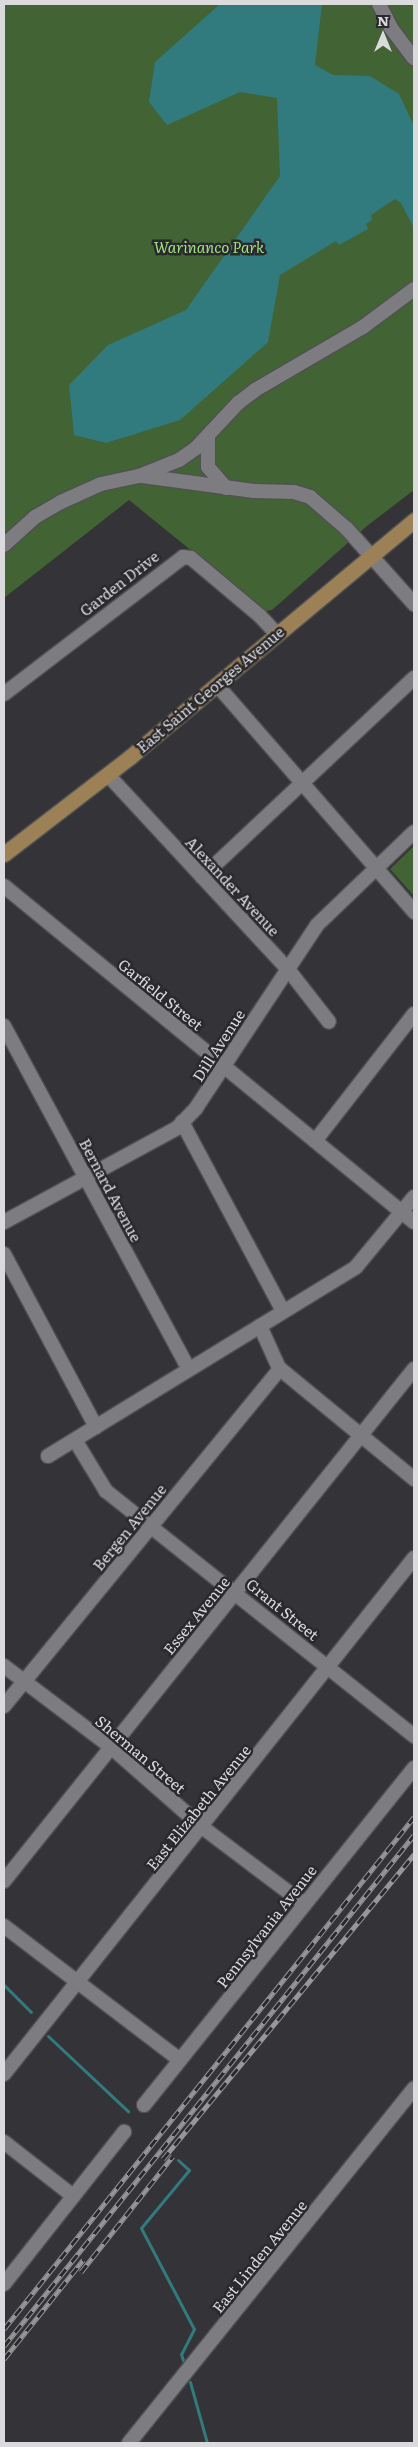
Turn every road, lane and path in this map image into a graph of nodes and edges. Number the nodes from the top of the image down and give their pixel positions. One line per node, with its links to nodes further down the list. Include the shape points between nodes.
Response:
1 (379, 4): 2 (street, via 391,28)
2 (414, 58)
3 (414, 289): 4 (street, via 363,327 255,390 238,403)
4 (208, 436): 5 (street, via 179,460); 6 (street, via 208,466)
5 (139, 476): 6 (street); 8 (street, via 101,484 61,502 35,517)
6 (226, 488): 9 (street, via 294,492 310,497 347,529)
7 (414, 520): 9 (main road, East Saint Georges Avenue)
8 (4, 545)
9 (371, 556): 10 (street); 11 (main road, East Saint Georges Avenue)
10 (414, 604)
11 (276, 633): 13 (main road, East Saint Georges Avenue); 14 (street, Garden Drive, via 191,558 183,557)
12 (414, 678): 16 (street)
13 (217, 685): 15 (main road, East Saint Georges Avenue); 16 (street)
14 (4, 694)
15 (108, 775): 18 (main road, East Saint Georges Avenue); 20 (street, Alexander Avenue)
16 (302, 783): 19 (street); 20 (street)
17 (414, 832): 19 (street, Dill Avenue)
18 (4, 854)
19 (376, 868): 22 (street); 23 (street, Dill Avenue, via 317,925)
20 (202, 877): 23 (street, Alexander Avenue)
21 (4, 886): 27 (street, Garfield Street)
22 (414, 912)
23 (287, 968): 25 (street, Alexander Avenue); 27 (street, Dill Avenue)
24 (414, 1014): 29 (street)
25 (330, 1022)
26 (4, 1026): 30 (street, Bernard Avenue)
27 (223, 1066): 28 (street, Dill Avenue, via 196,1108); 29 (street, Garfield Street)
28 (182, 1122): 30 (street, Dill Avenue); 36 (street)
29 (314, 1140): 32 (street, Garfield Street)
30 (85, 1178): 33 (street, Dill Avenue); 40 (street, Bernard Avenue)
31 (414, 1197): 32 (street)
32 (402, 1212): 34 (street, Garfield Street); 36 (street, via 356,1266)
33 (4, 1222)
34 (414, 1222)
35 (4, 1254): 41 (street)
36 (283, 1311): 37 (street)
37 (260, 1326): 38 (street); 40 (street)
38 (280, 1368): 42 (street); 46 (street, Bergen Avenue)
39 (414, 1369): 42 (street, Essex Avenue)
40 (189, 1370): 41 (street)
41 (96, 1426): 43 (street)
42 (360, 1436): 45 (street); 48 (street, Essex Avenue)
43 (75, 1440): 44 (street); 46 (street, Grant Street, via 106,1491)
44 (48, 1456)
45 (414, 1479)
46 (151, 1526): 48 (street, Grant Street); 51 (street, Bergen Avenue)
47 (414, 1558): 50 (street, East Elizabeth Avenue)
48 (236, 1592): 50 (street, Grant Street); 54 (street, Essex Avenue)
49 (4, 1666): 51 (street, Sherman Street)
50 (330, 1668): 53 (street, Grant Street); 56 (street, East Elizabeth Avenue)
51 (23, 1682): 52 (street, Bergen Avenue); 54 (street, Sherman Street)
52 (4, 1706)
53 (414, 1736)
54 (111, 1747): 56 (street, Sherman Street); 57 (street, Essex Avenue)
55 (414, 1768): 58 (street, Pennsylvania Avenue)
56 (202, 1827): 58 (street, Sherman Street); 60 (street, East Elizabeth Avenue)
57 (4, 1881)
58 (304, 1904): 61 (street, Pennsylvania Avenue)
59 (4, 1926): 60 (street)
60 (76, 1984): 61 (street); 62 (street, East Elizabeth Avenue)
61 (180, 2060): 64 (street, Pennsylvania Avenue)
62 (4, 2074)
63 (414, 2088): 69 (street, East Linden Avenue)
64 (144, 2105)
65 (124, 2132): 67 (street)
66 (4, 2142): 67 (street)
67 (73, 2196): 68 (street)
68 (4, 2284)
69 (130, 2443)

